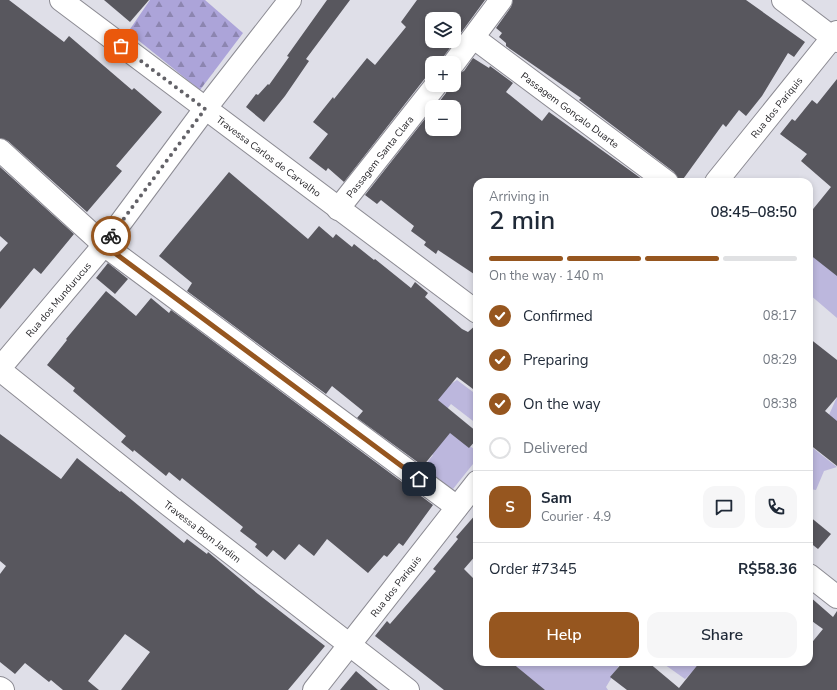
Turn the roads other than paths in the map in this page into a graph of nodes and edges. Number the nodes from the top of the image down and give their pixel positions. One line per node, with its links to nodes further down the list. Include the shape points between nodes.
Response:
1 (61, 0): 9 (street, Travessa Carlos de Carvalho)
2 (290, 0): 9 (street, Rua dos Mundurucus)
3 (501, 0): 6 (street)
4 (783, 0): 5 (street)
5 (836, 37): 12 (street, Rua dos Pariquis)
6 (474, 38): 7 (street); 11 (street, Passagem Gonçalo Duarte)
7 (460, 56)
8 (430, 92): 13 (street, Passagem Santa Clara)
9 (205, 109): 13 (street, Travessa Carlos de Carvalho); 14 (street, Rua dos Mundurucus)
10 (0, 150): 14 (street)
11 (662, 178)
12 (719, 178)
13 (338, 209): 15 (street, Travessa Carlos de Carvalho)
14 (104, 245): 16 (street, Rua dos Mundurucus); 18 (street)
15 (473, 309)
16 (0, 369): 21 (street, Travessa Bom Jardim, via 170,506)
17 (473, 487): 18 (street, Rua dos Pariquis)
18 (457, 507): 21 (street, Rua dos Pariquis)
19 (813, 578): 20 (street)
20 (837, 597)
21 (350, 644): 24 (street, Rua dos Pariquis); 25 (street, Travessa Bom Jardim)
22 (0, 688): 23 (street)
23 (3, 690)
24 (314, 690)
25 (408, 690)

